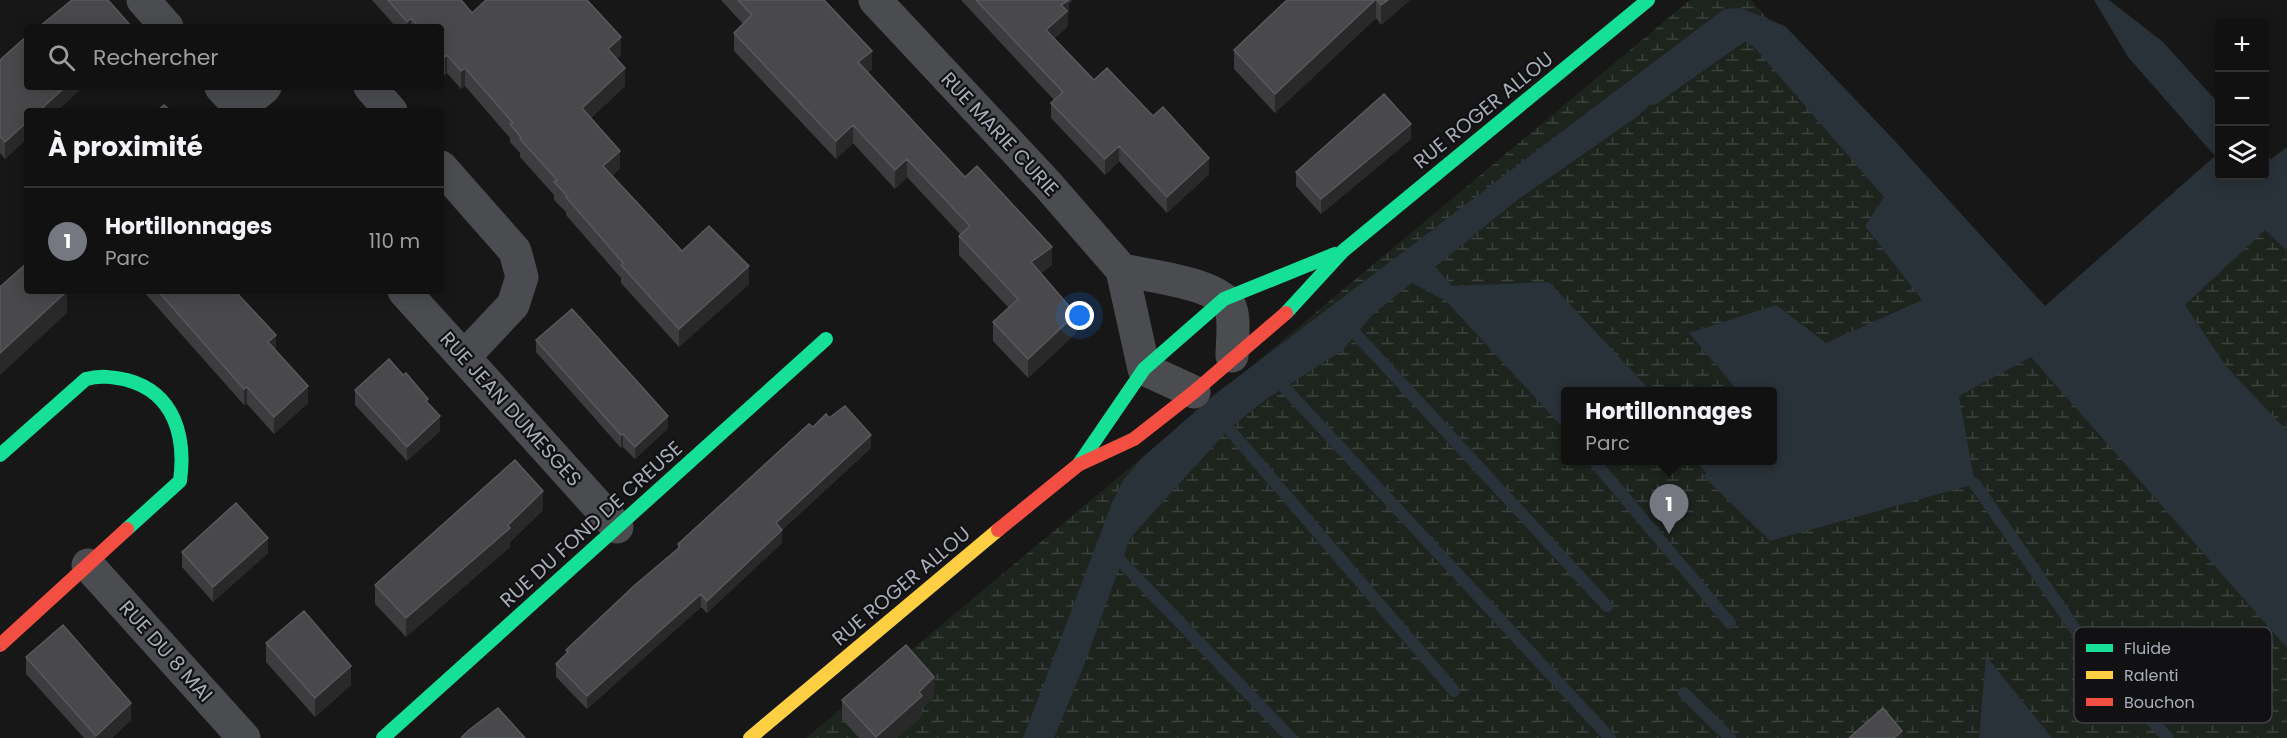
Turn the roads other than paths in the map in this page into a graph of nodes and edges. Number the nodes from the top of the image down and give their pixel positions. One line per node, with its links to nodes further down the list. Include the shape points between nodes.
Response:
1 (143, 0): 4 (street)
2 (875, 0): 11 (street, RUE MARIE CURIE)
3 (1648, 0): 10 (street, RUE ROGER ALLOU)
4 (164, 24)
5 (259, 90): 7 (street)
6 (373, 90): 8 (street)
7 (235, 102)
8 (388, 108)
9 (444, 171): 16 (street, via 515,251 522,277 513,305)
10 (1343, 250): 13 (street, RUE ROGER ALLOU); 15 (street, RUE ROGER ALLOU, via 1294,306)
11 (1122, 270): 13 (street, via 1198,286); 17 (street)
12 (407, 294): 16 (street, RUE JEAN DUMESGES)
13 (1224, 299): 15 (street, via 1231,308); 17 (street, RUE ROGER ALLOU)
14 (826, 339): 21 (street, RUE DU FOND DE CREUSE)
15 (1232, 356): 18 (street, RUE ROGER ALLOU)
16 (464, 357): 21 (street, RUE JEAN DUMESGES)
17 (1144, 369): 18 (street); 20 (street, RUE ROGER ALLOU)
18 (1194, 392): 20 (street, RUE ROGER ALLOU, via 1134,439)
19 (0, 455): 22 (street, via 84,380 107,376 132,380 154,392 171,409 182,432 185,456 180,481)
20 (1078, 465): 26 (street, RUE ROGER ALLOU)
21 (617, 527): 25 (street, RUE DU FOND DE CREUSE)
22 (88, 565): 23 (street); 24 (street, RUE DU 8 MAI)
23 (0, 645)
24 (243, 738)
25 (383, 738)
26 (750, 738)

